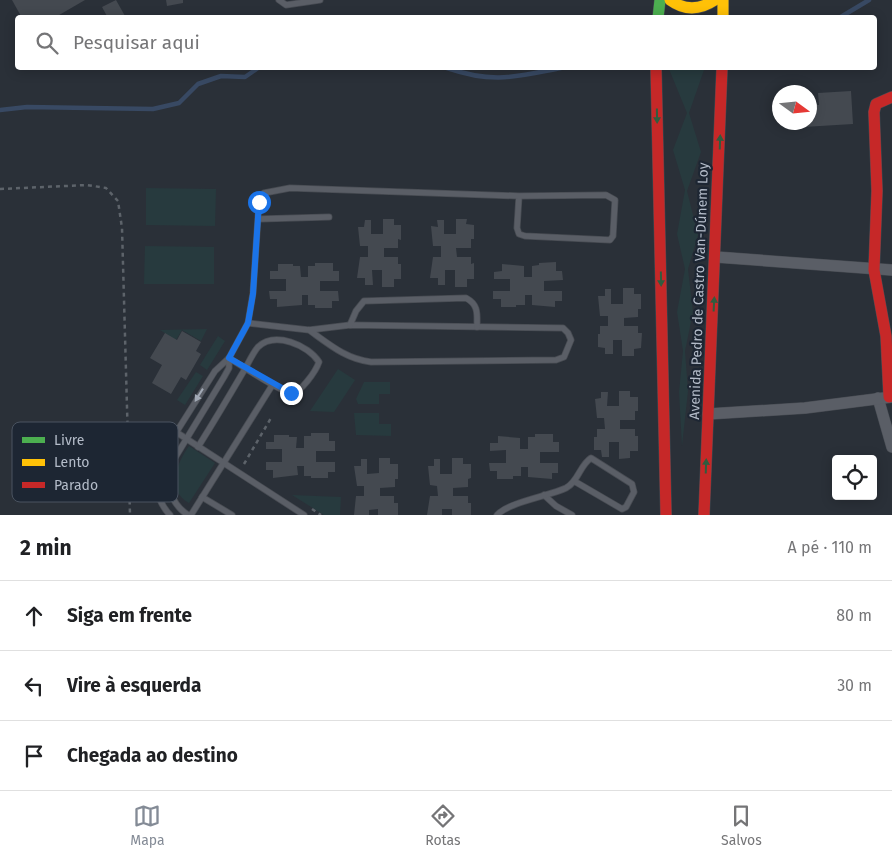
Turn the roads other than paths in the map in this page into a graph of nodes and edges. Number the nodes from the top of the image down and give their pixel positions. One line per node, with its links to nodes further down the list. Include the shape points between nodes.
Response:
1 (278, 0): 2 (lane, via 286,5)
2 (320, 0)
3 (660, 0): 7 (main road)
4 (670, 0): 5 (main road, via 686,9 697,9)
5 (715, 0)
6 (723, 0): 8 (main road)
7 (658, 15)
8 (723, 15)
9 (656, 70): 45 (main road, one-way to 45)
10 (722, 70): 15 (main road, Avenida Pedro de Castro Van-Dúnem Loy, one-way to 10)
11 (892, 97): 16 (main road, via 876,104 874,112 877,191)
12 (519, 196): 12 (lane, via 519,234 610,240 613,236 615,200 612,196); 14 (lane, via 290,188 264,193 259,202)
13 (329, 217): 14 (lane)
14 (258, 219): 18 (lane)
15 (716, 257): 16 (street); 26 (main road, Avenida Pedro de Castro Van-Dúnem Loy, one-way to 15)
16 (874, 270): 17 (street); 25 (main road, via 886,336)
17 (892, 270)
18 (248, 323): 21 (lane); 22 (lane)
19 (350, 325): 20 (lane); 20 (lane, via 364,301 466,298 474,302 477,309); 21 (lane)
20 (477, 327): 21 (lane, via 563,328 572,340 564,357 556,360 371,362 342,354)
21 (309, 330)
22 (229, 358): 23 (lane); 27 (lane, one-way to 27, via 215,370); 29 (lane, via 224,377)
23 (246, 368): 24 (lane); 24 (lane, via 258,348 281,340 316,357 319,362 297,391 289,393); 31 (lane)
24 (273, 384): 33 (lane)
25 (886, 398): 26 (street, via 805,408); 30 (street)
26 (708, 414): 46 (main road, Avenida Pedro de Castro Van-Dúnem Loy, one-way to 26)
27 (178, 429)
28 (178, 433): 29 (lane)
29 (185, 438): 31 (lane); 32 (lane)
30 (892, 446)
31 (198, 447): 33 (lane)
32 (178, 451)
33 (224, 463): 36 (lane); 43 (lane)
34 (574, 481): 34 (lane, via 622,509 634,492 632,484 591,458); 35 (lane)
35 (544, 495): 39 (lane); 44 (lane)
36 (202, 497): 41 (lane); 42 (lane)
37 (162, 502): 40 (lane)
38 (175, 502): 41 (lane)
39 (499, 514)
40 (170, 515)
41 (190, 515)
42 (232, 515)
43 (304, 515)
44 (572, 515)
45 (666, 515)
46 (704, 515)

